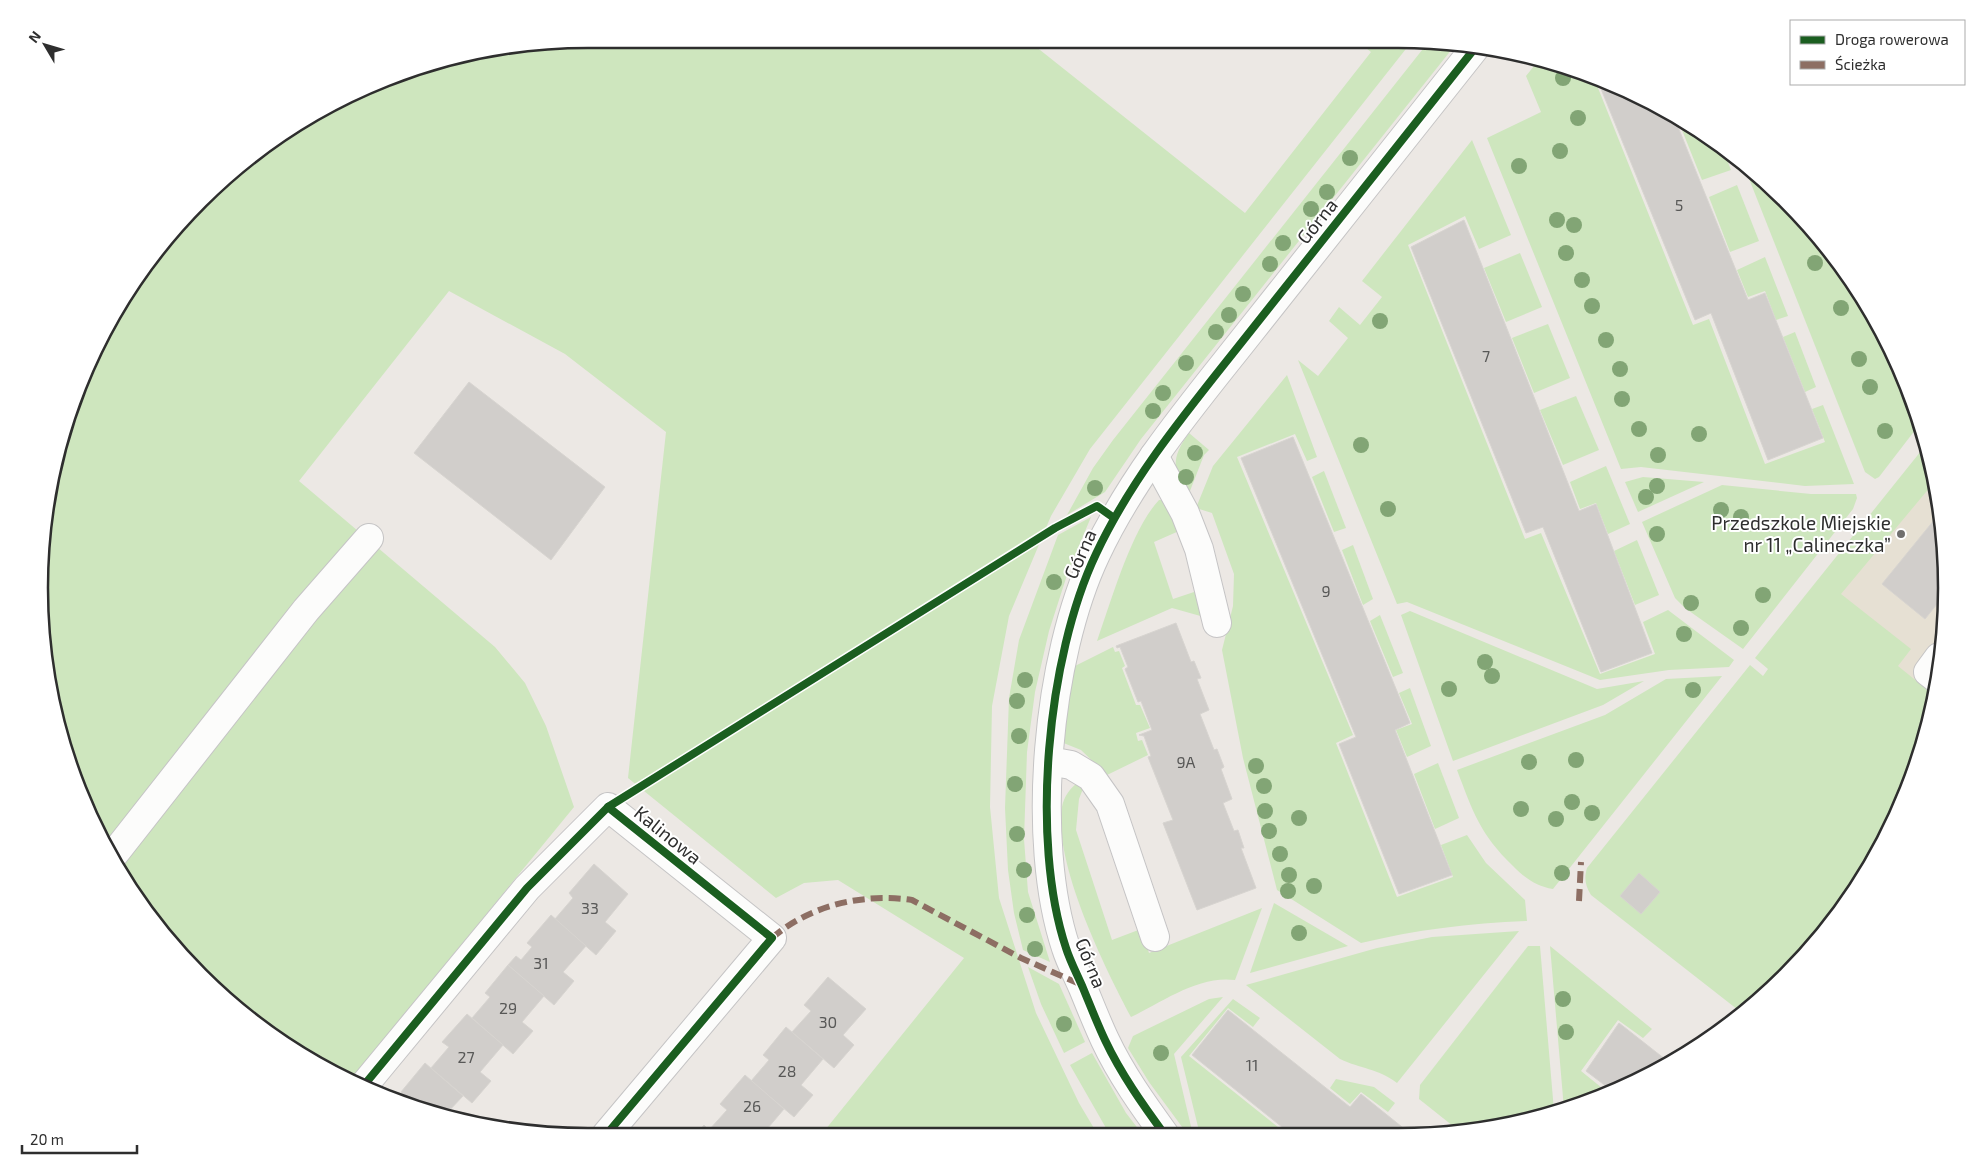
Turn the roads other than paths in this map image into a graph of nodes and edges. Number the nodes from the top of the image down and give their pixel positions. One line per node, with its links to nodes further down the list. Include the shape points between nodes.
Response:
1 (1471, 53): 2 (street, Górna)
2 (1154, 456): 4 (street, via 1185,513 1199,549); 5 (street, Górna, via 1114,518 1076,605 1057,686)
3 (368, 538): 6 (street, via 306,610)
4 (1217, 623)
5 (1050, 761): 7 (street, via 1071,765 1091,777 1110,804); 10 (street, Górna, via 1046,825 1053,894 1066,948 1105,1040)
6 (116, 851)
7 (1155, 937)
8 (368, 1080): 9 (street, Kalinowa, via 527,888 608,807 772,938)
9 (612, 1128)
10 (1160, 1128)

